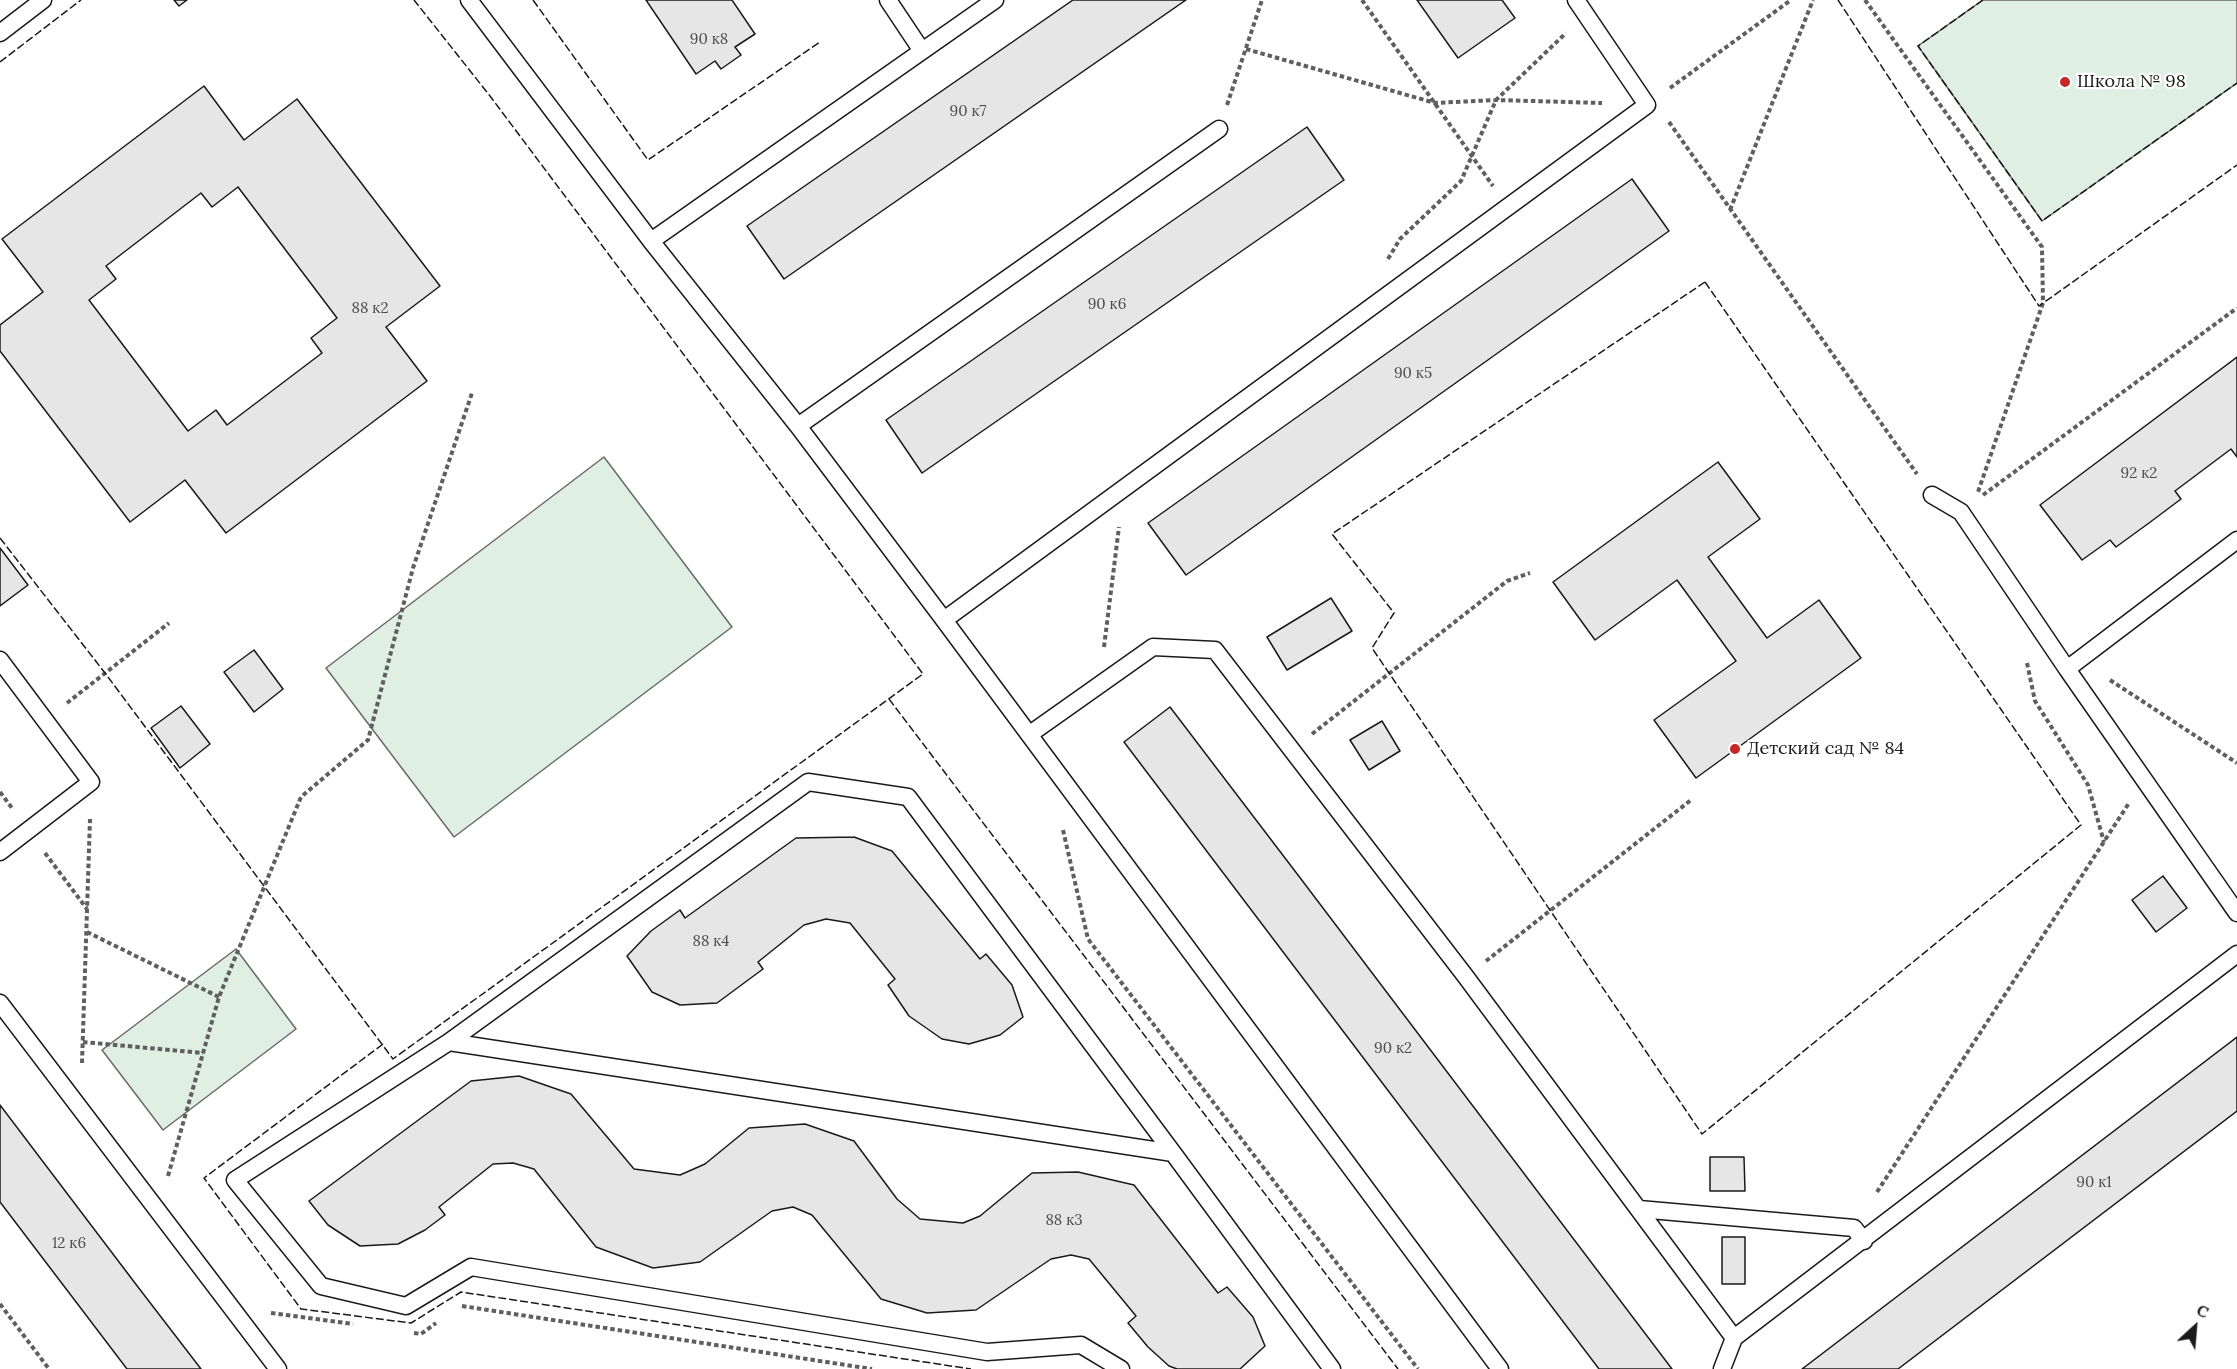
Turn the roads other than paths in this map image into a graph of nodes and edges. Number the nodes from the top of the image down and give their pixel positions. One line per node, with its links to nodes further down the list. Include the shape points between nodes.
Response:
1 (43, 0): 6 (lane)
2 (469, 0): 9 (lane)
3 (888, 0): 7 (lane)
4 (995, 0): 7 (lane)
5 (1576, 0): 13 (lane, via 1647,105)
6 (0, 33)
7 (922, 51): 9 (lane)
8 (1219, 129): 10 (lane)
9 (651, 242): 10 (lane)
10 (798, 426): 13 (lane)
11 (1932, 495): 15 (lane, via 1961,512)
12 (2237, 540): 15 (lane)
13 (944, 620): 16 (lane)
14 (0, 660): 17 (lane, via 91,782)
15 (2073, 665): 18 (lane, via 2144,780)
16 (1030, 734): 23 (lane, via 1153,647 1215,650); 29 (lane)
17 (0, 852)
18 (2237, 913)
19 (2237, 954): 24 (lane)
20 (0, 1003): 27 (lane)
21 (449, 1042): 22 (lane); 22 (lane, via 808,782 897,795 908,797); 28 (lane, via 235,1180 321,1287 406,1306 471,1267 987,1352 1081,1345)
22 (1173, 1153): 26 (lane)
23 (1639, 1209): 24 (lane); 25 (lane)
24 (1859, 1234): 25 (lane)
25 (1734, 1338): 30 (lane)
26 (1325, 1367)
27 (278, 1369)
28 (1121, 1369)
29 (1500, 1369)
30 (1722, 1369)

